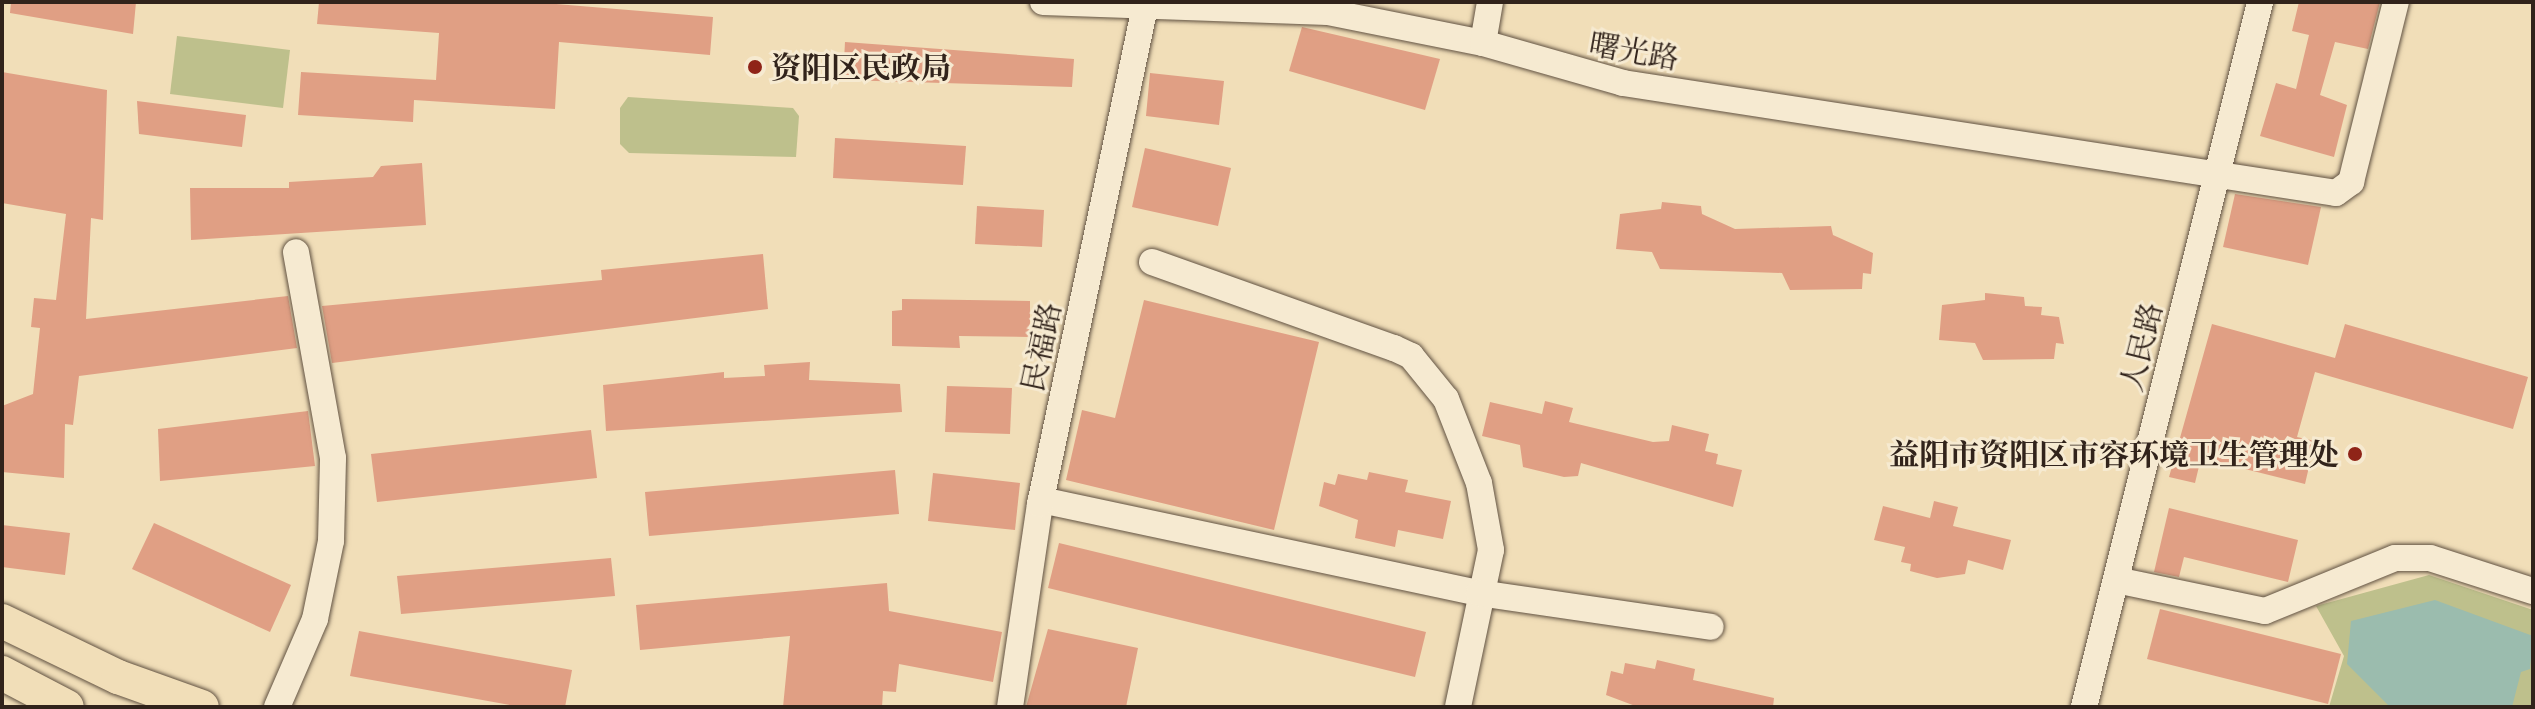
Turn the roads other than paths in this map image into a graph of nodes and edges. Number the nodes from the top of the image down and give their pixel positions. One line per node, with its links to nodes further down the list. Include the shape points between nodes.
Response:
1 (1043, 2): 5 (street, 曙光路)
2 (1490, 2): 6 (street)
3 (2260, 2): 7 (street, 人民路)
4 (2396, 2): 7 (street, 曙光路, via 2347,191)
5 (1145, 6): 6 (street, 曙光路, via 1267,6); 10 (street, 民福路)
6 (1483, 43): 7 (street, 曙光路, via 1623,83)
7 (2217, 175): 11 (street, 人民路)
8 (296, 252): 19 (street, via 333,458 331,541 315,619)
9 (1152, 262): 13 (street, via 1411,356 1446,399 1479,483 1491,550)
10 (1041, 500): 13 (street); 20 (street, 民福路)
11 (2116, 580): 12 (street, via 2265,611 2395,558 2430,558); 22 (street, 人民路)
12 (2533, 591)
13 (1479, 593): 15 (street); 21 (street)
14 (2, 621): 18 (main road, via 118,677)
15 (1711, 627)
16 (2, 673): 17 (main road)
17 (67, 707)
18 (202, 707)
19 (277, 707)
20 (1010, 707)
21 (1458, 707)
22 (2084, 707)

